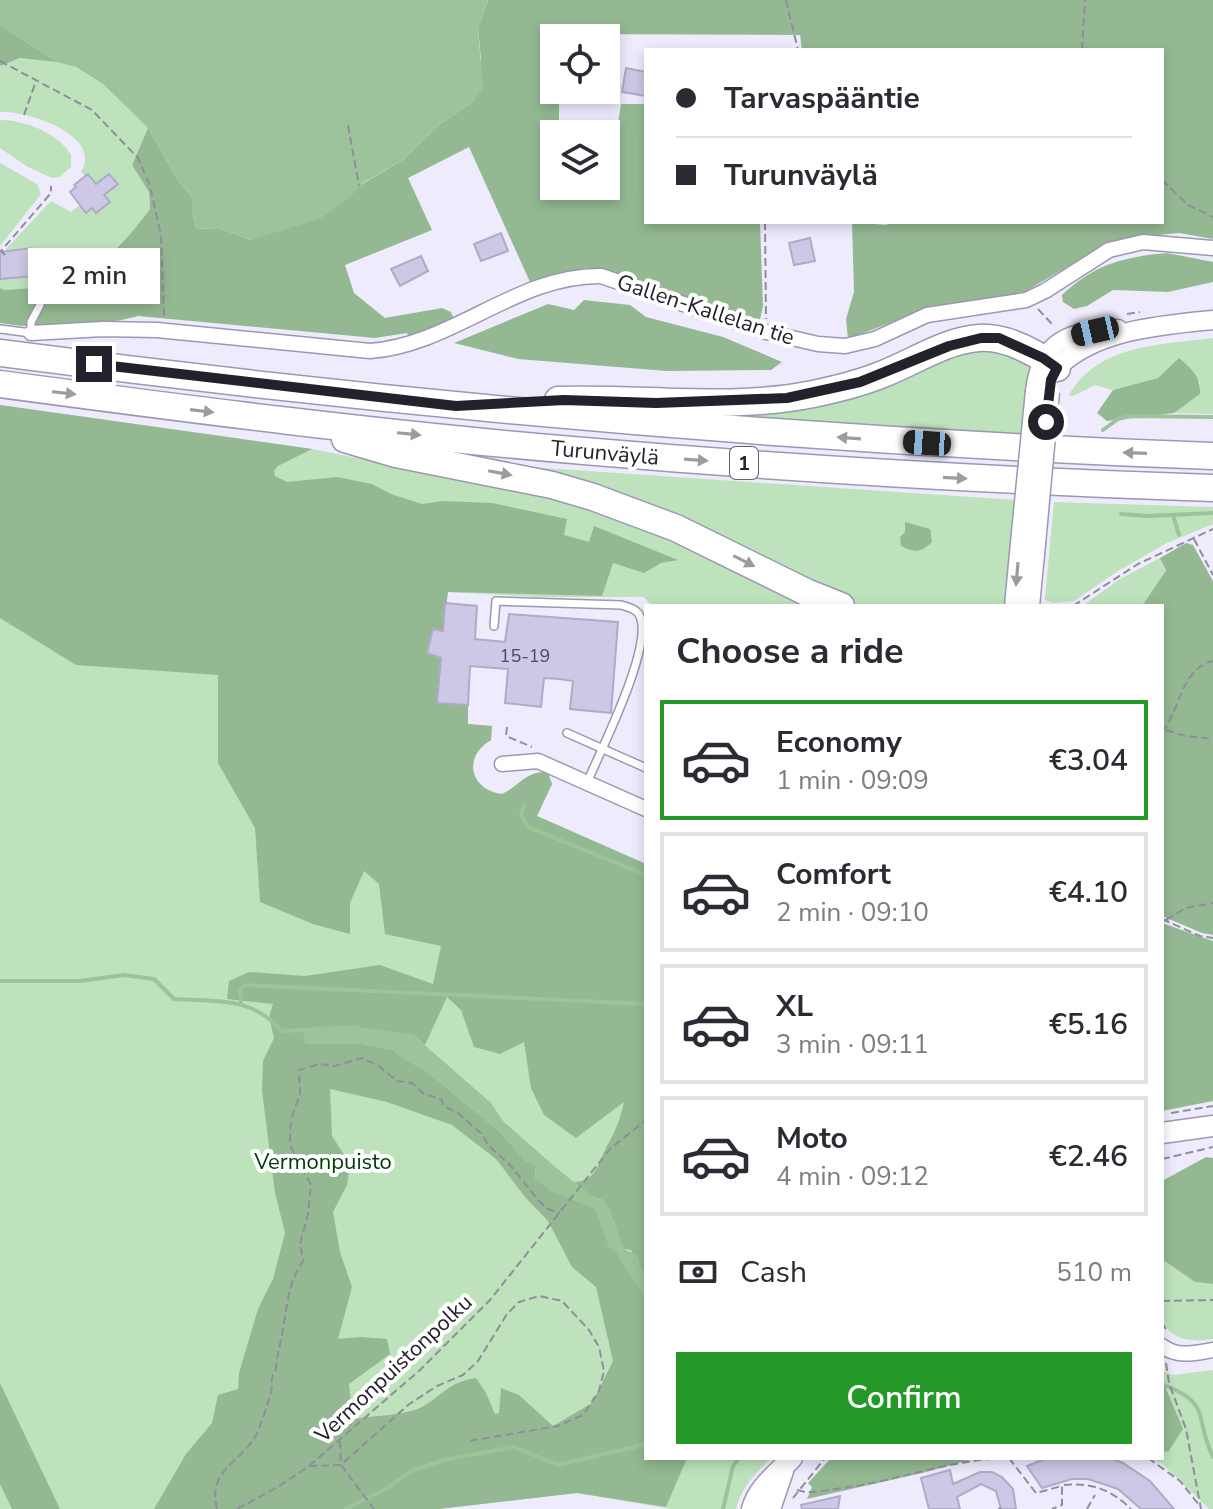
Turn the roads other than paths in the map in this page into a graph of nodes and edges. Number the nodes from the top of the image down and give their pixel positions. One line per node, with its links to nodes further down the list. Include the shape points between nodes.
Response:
1 (1213, 248): 5 (street, Gallen-Kallelan tie, via 1143,242 1109,250 1026,300 927,315 875,339 845,346 766,332 601,276 534,287 387,350 126,328)
2 (40, 305): 5 (lane)
3 (1213, 320): 7 (street, via 1133,330 1068,357)
4 (0, 329): 5 (lane, Gallen-Kallelan tie)
5 (31, 333)
6 (0, 353): 9 (highway, Turunväylä / 1)
7 (1046, 377): 9 (highway, via 999,338 981,338 860,382 787,398); 13 (main road, bridge)
8 (0, 384): 10 (highway, Turunväylä / 1, one-way to 10)
9 (456, 406): 11 (highway, Turunväylä / 1, one-way to 9, via 911,442)
10 (276, 420): 12 (highway, Turunväylä / 1, one-way to 12, via 583,451 908,475); 14 (highway, one-way to 14, via 396,454 593,497 676,528)
11 (1213, 456)
12 (1213, 488)
13 (1027, 543): 15 (street, one-way to 15); 16 (main road)
14 (836, 604)
15 (1014, 604)
16 (1034, 604)
17 (494, 626): 19 (lane, via 496,601 621,605 639,614 641,643 627,694)
18 (567, 733): 19 (lane)
19 (601, 748): 21 (lane); 22 (lane)
20 (502, 764): 22 (street, via 538,761)
21 (644, 767)
22 (587, 783): 23 (street)
23 (644, 808)
24 (1213, 1126): 25 (main road)
25 (1188, 1131): 26 (main road); 27 (main road)
26 (1164, 1133)
27 (1164, 1140)
28 (1213, 1350): 29 (street)
29 (1164, 1352)
30 (788, 1462): 31 (main road); 32 (main road)
31 (752, 1509)
32 (770, 1509)

